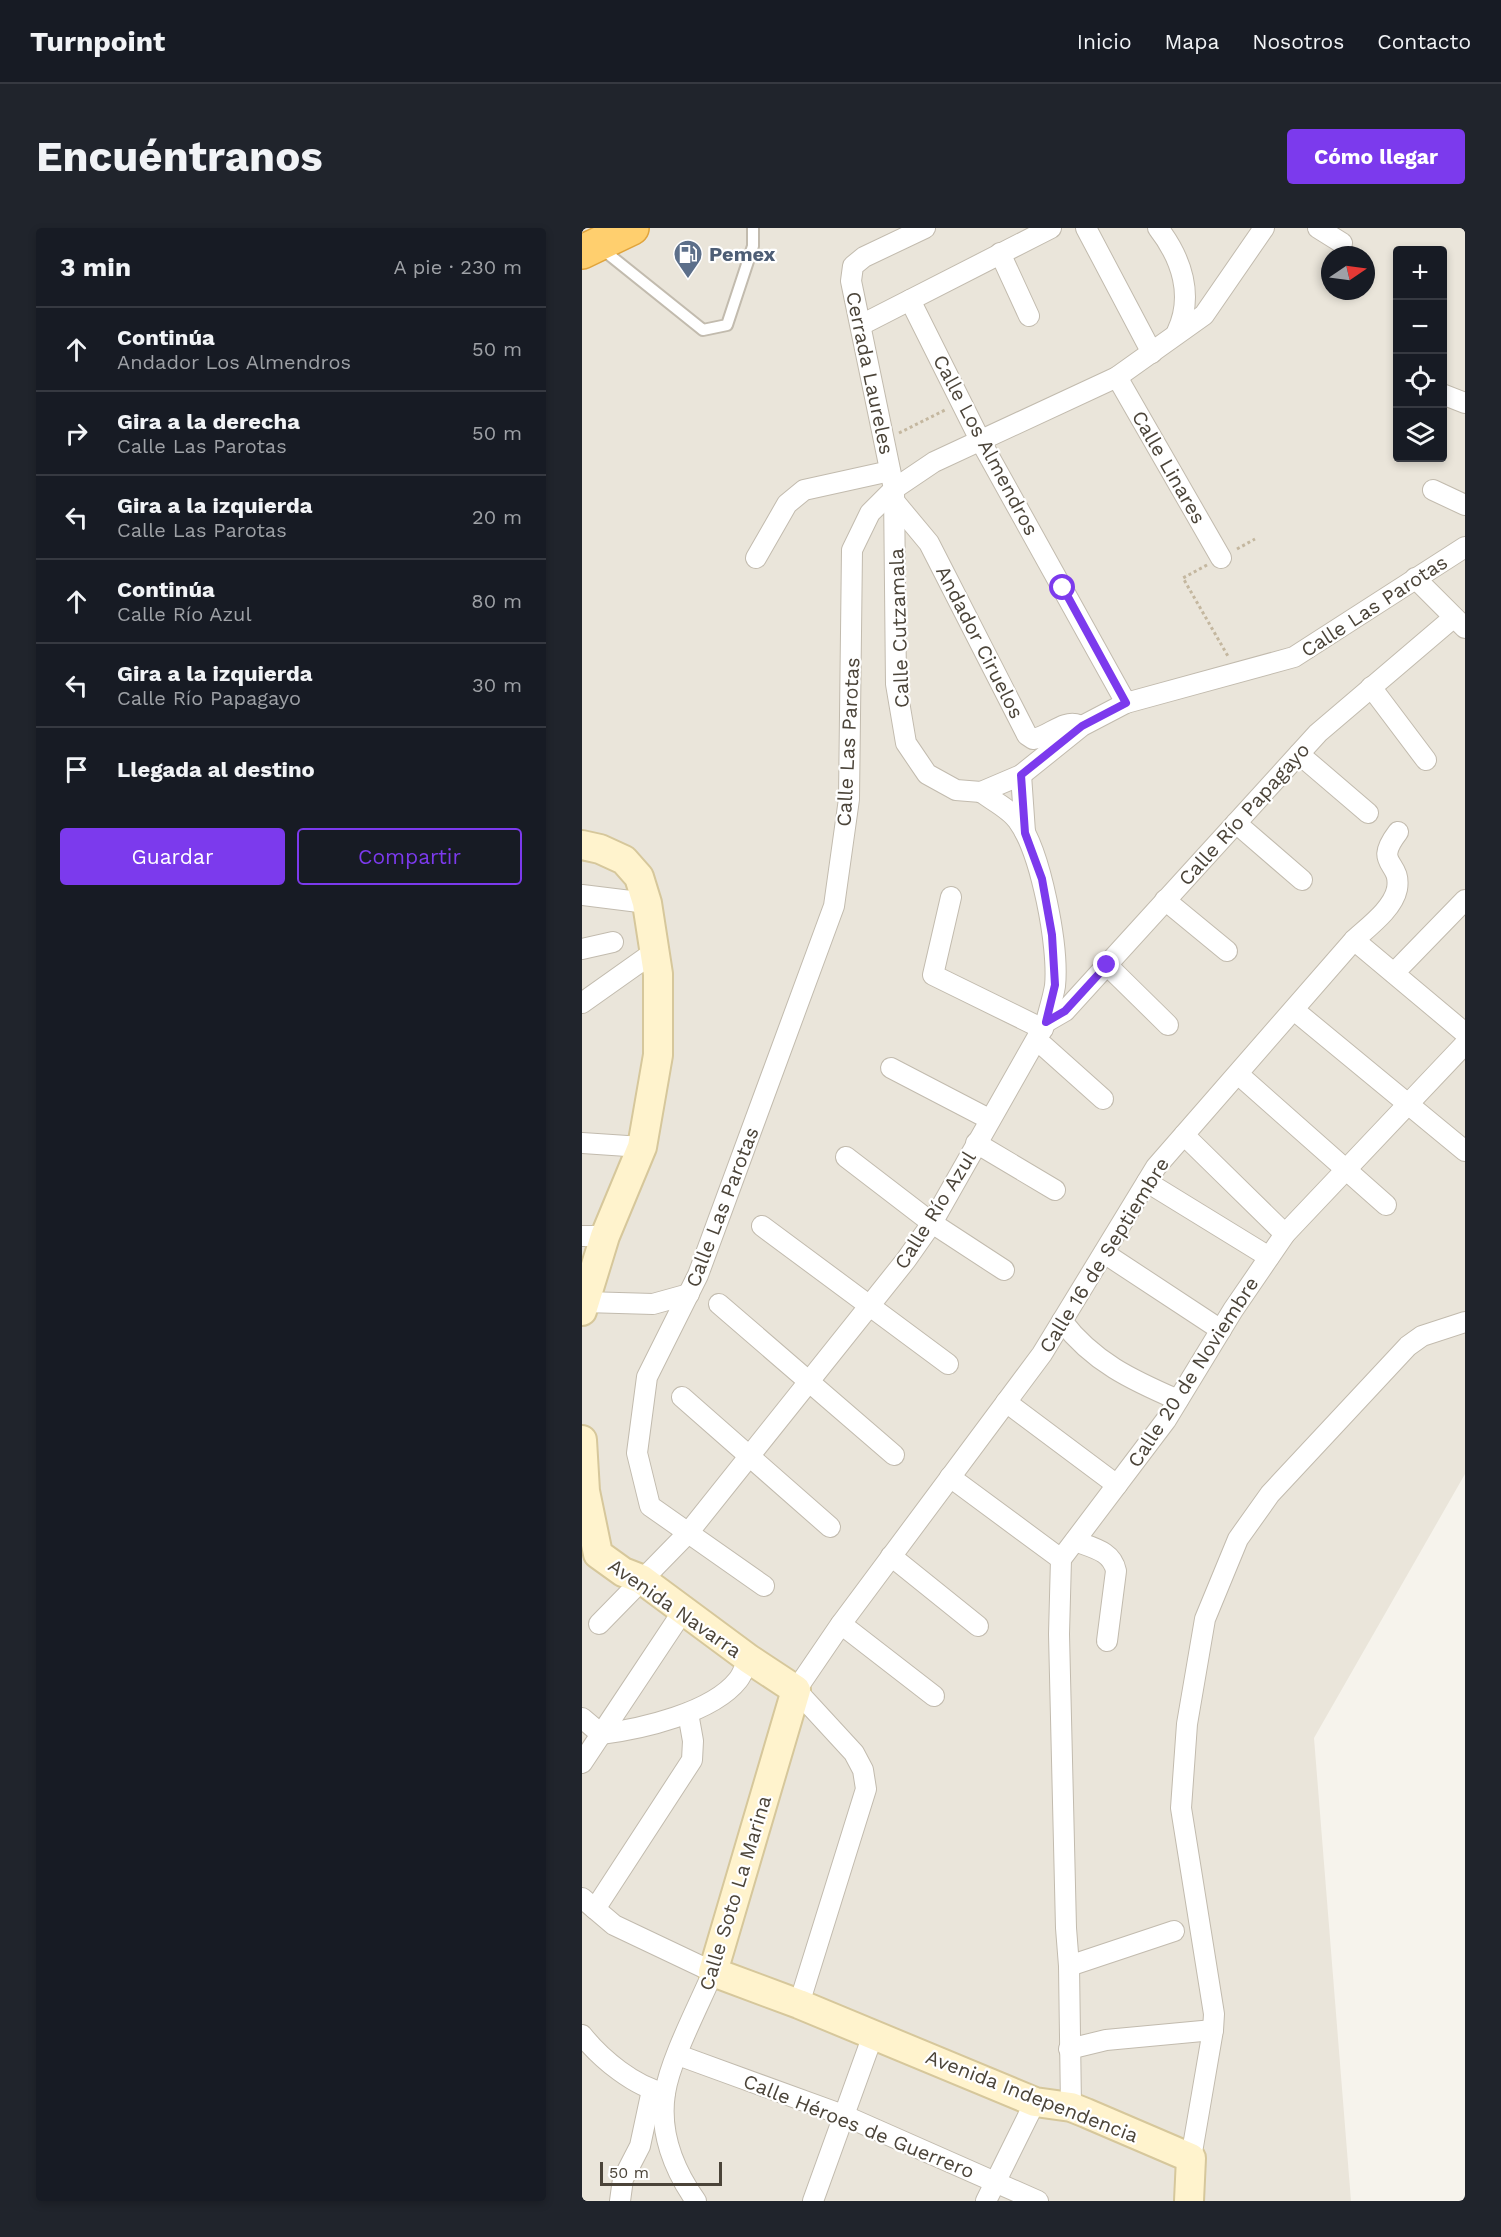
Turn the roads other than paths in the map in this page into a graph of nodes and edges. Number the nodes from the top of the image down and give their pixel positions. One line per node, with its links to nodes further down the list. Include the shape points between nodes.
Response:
1 (632, 228): 10 (highway)
2 (753, 228): 10 (lane, via 753,246 727,325 703,330)
3 (925, 228): 14 (street, Cerrada Laureles, via 853,266 851,281)
4 (1051, 228): 11 (street)
5 (1086, 228): 16 (street)
6 (1158, 228): 15 (street, via 1172,246 1186,290 1185,314)
7 (1264, 228): 15 (street, Calle Las Parotas, via 1204,315)
8 (1318, 228): 9 (street)
9 (1342, 243)
10 (589, 249)
11 (1000, 253): 12 (street); 13 (street)
12 (910, 300): 14 (street); 20 (street, Calle Los Almendros)
13 (1029, 316)
14 (861, 325): 21 (street, Cerrada Laureles)
15 (1177, 332): 16 (street, Calle Las Parotas)
16 (1152, 353): 17 (street, Calle Las Parotas)
17 (1117, 377): 20 (street, Calle Las Parotas); 26 (street, Calle Linares)
18 (1447, 396): 19 (street)
19 (1465, 403)
20 (980, 440): 21 (street, Calle Las Parotas); 30 (street, Calle Los Almendros)
21 (893, 487): 25 (street, via 804,490 787,504); 31 (street, Andador Ciruelos, via 929,543 1027,735 1033,739 1068,723); 35 (street, Calle Cutzamala, via 897,684 906,743 927,774 956,790); 82 (street, Calle Las Parotas, via 870,513 852,550 849,799 834,906)
22 (1433, 490): 23 (street)
23 (1465, 505)
24 (1465, 547): 27 (street, Calle Las Parotas)
25 (756, 558)
26 (1221, 558)
27 (1415, 578): 28 (street); 30 (street, Calle Las Parotas, via 1294,657)
28 (1459, 623): 29 (street, Calle Río Papagayo)
29 (1371, 687): 32 (street, Calle Río Papagayo); 33 (street)
30 (1126, 703): 31 (street, Calle Las Parotas)
31 (1082, 726): 34 (street, Calle Las Parotas)
32 (1299, 754): 36 (street); 37 (street, Calle Río Papagayo)
33 (1426, 760)
34 (1021, 775): 35 (street, Calle Las Parotas); 39 (street)
35 (981, 792): 39 (street, Calle Río Azul, via 1017,819)
36 (1368, 813)
37 (1236, 823): 41 (street); 44 (street, Calle Río Papagayo)
38 (1398, 832): 47 (street, Calle 16 de Septiembre, via 1387,847 1397,891 1388,906)
39 (1025, 833): 57 (street, Calle Río Azul, via 1042,879 1052,935 1055,985)
40 (582, 845): 46 (street, via 624,860 639,877)
41 (1302, 880)
42 (582, 895): 46 (street)
43 (951, 897): 57 (street, via 933,975)
44 (1165, 900): 50 (street); 52 (street, Calle Río Papagayo)
45 (1465, 900): 53 (street)
46 (647, 903): 51 (street)
47 (1354, 940): 53 (street); 55 (street, Calle 16 de Septiembre)
48 (613, 942): 49 (street)
49 (582, 949)
50 (1227, 951)
51 (654, 952): 54 (street); 68 (street, via 658,974 658,1055)
52 (1107, 965): 56 (street); 57 (street, Calle Río Papagayo)
53 (1394, 973): 58 (street)
54 (582, 1003)
55 (1294, 1010): 61 (street, Calle 16 de Septiembre); 63 (street)
56 (1168, 1025)
57 (1042, 1030): 62 (street); 64 (street, Calle Río Azul)
58 (1465, 1033)
59 (1465, 1044): 63 (street, Calle 20 de Noviembre)
60 (891, 1068): 64 (street)
61 (1238, 1074): 65 (street, Calle 16 de Septiembre); 71 (street)
62 (1103, 1099)
63 (1407, 1104): 69 (street); 71 (street, Calle 20 de Noviembre)
64 (989, 1119): 67 (street, Calle Río Azul)
65 (1184, 1135): 72 (street, Calle 16 de Septiembre); 77 (street)
66 (582, 1143): 68 (street)
67 (976, 1143): 73 (street); 75 (street, Calle Río Azul)
68 (642, 1147): 78 (street)
69 (1465, 1151)
70 (846, 1157): 75 (street)
71 (1345, 1168): 74 (street); 77 (street, Calle 20 de Noviembre)
72 (1147, 1182): 79 (street, Calle 16 de Septiembre); 80 (street)
73 (1055, 1190)
74 (1386, 1205)
75 (932, 1223): 81 (street); 85 (street, Calle Río Azul)
76 (762, 1226): 85 (street)
77 (1285, 1234): 80 (street, Calle 20 de Noviembre)
78 (593, 1236): 84 (street)
79 (1104, 1252): 86 (street, Calle 16 de Septiembre); 88 (street)
80 (1269, 1257): 88 (street, Calle 20 de Noviembre)
81 (1004, 1270)
82 (689, 1294): 84 (street, via 653,1304); 101 (street, Calle Las Parotas, via 647,1377 637,1453 650,1506)
83 (720, 1304): 90 (street)
84 (584, 1307)
85 (871, 1307): 89 (street); 90 (street, Calle Río Azul)
86 (1062, 1321): 92 (street, via 1093,1356 1124,1376); 93 (street, Calle 16 de Septiembre)
87 (1465, 1322): 125 (street, via 1422,1336 1408,1346 1270,1494 1238,1539 1205,1619 1187,1724 1181,1808)
88 (1221, 1330): 92 (street, Calle 20 de Noviembre)
89 (948, 1364)
90 (809, 1382): 95 (street); 96 (street, Calle Río Azul)
91 (682, 1397): 96 (street)
92 (1178, 1400): 98 (street, Calle 20 de Noviembre)
93 (1006, 1402): 97 (street, Calle 16 de Septiembre); 98 (street)
94 (582, 1440): 99 (street, Avenida Navarra)
95 (894, 1455)
96 (748, 1456): 100 (street); 101 (street, Calle Río Azul)
97 (950, 1477): 104 (street, Calle 16 de Septiembre); 105 (street)
98 (1117, 1485): 102 (street, Calle 20 de Noviembre)
99 (584, 1491): 103 (street, Avenida Navarra)
100 (831, 1527)
101 (688, 1533): 106 (street, Calle Río Azul); 107 (street, Calle Las Parotas)
102 (1075, 1541): 105 (street, Calle 20 de Noviembre); 112 (street, via 1104,1552 1114,1561)
103 (590, 1556): 106 (street, Avenida Navarra)
104 (891, 1556): 110 (street, Calle 16 de Septiembre); 111 (street)
105 (1061, 1559): 122 (street, via 1059,1634)
106 (641, 1579): 108 (street, Avenida Navarra); 109 (street, Calle Río Azul)
107 (764, 1586)
108 (683, 1611): 113 (street, Avenida Navarra); 118 (street)
109 (599, 1624)
110 (841, 1624): 114 (street, Calle 16 de Septiembre); 115 (street)
111 (978, 1626)
112 (1107, 1641)
113 (749, 1659): 114 (street); 116 (street, Avenida Navarra, via 738,1680)
114 (796, 1690): 123 (street, Calle Soto La Marina); 124 (street, via 854,1753 864,1770 866,1789)
115 (934, 1696)
116 (688, 1713): 118 (street, via 638,1730); 120 (street, via 692,1760)
117 (582, 1718): 118 (street)
118 (601, 1734): 119 (street)
119 (582, 1763)
120 (588, 1904): 123 (street, via 615,1925)
121 (1174, 1931): 122 (street)
122 (1069, 1966): 128 (street)
123 (713, 1972): 124 (street, Avenida Independencia); 129 (street, Calle Soto La Marina)
124 (799, 2004): 127 (street, Avenida Independencia)
125 (1214, 2030): 128 (street, via 1106,2040); 134 (street)
126 (582, 2035): 130 (street, via 630,2078)
127 (873, 2035): 131 (street, Avenida Independencia); 133 (street)
128 (1069, 2049): 132 (street)
129 (678, 2055): 130 (street, Calle Soto La Marina); 133 (street, Calle Héroes de Guerrero)
130 (658, 2092): 136 (street, via 640,2146 623,2179); 137 (street, via 667,2146 683,2183)
131 (1035, 2102): 132 (street, Avenida Independencia); 135 (street)
132 (1071, 2108): 134 (street, Avenida Independencia)
133 (843, 2115): 135 (street, Calle Héroes de Guerrero); 138 (street)
134 (1191, 2158): 141 (street)
135 (995, 2182): 139 (street); 140 (street, Calle Héroes de Guerrero)
136 (620, 2201)
137 (696, 2201)
138 (813, 2201)
139 (986, 2201)
140 (1038, 2201)
141 (1189, 2201)

